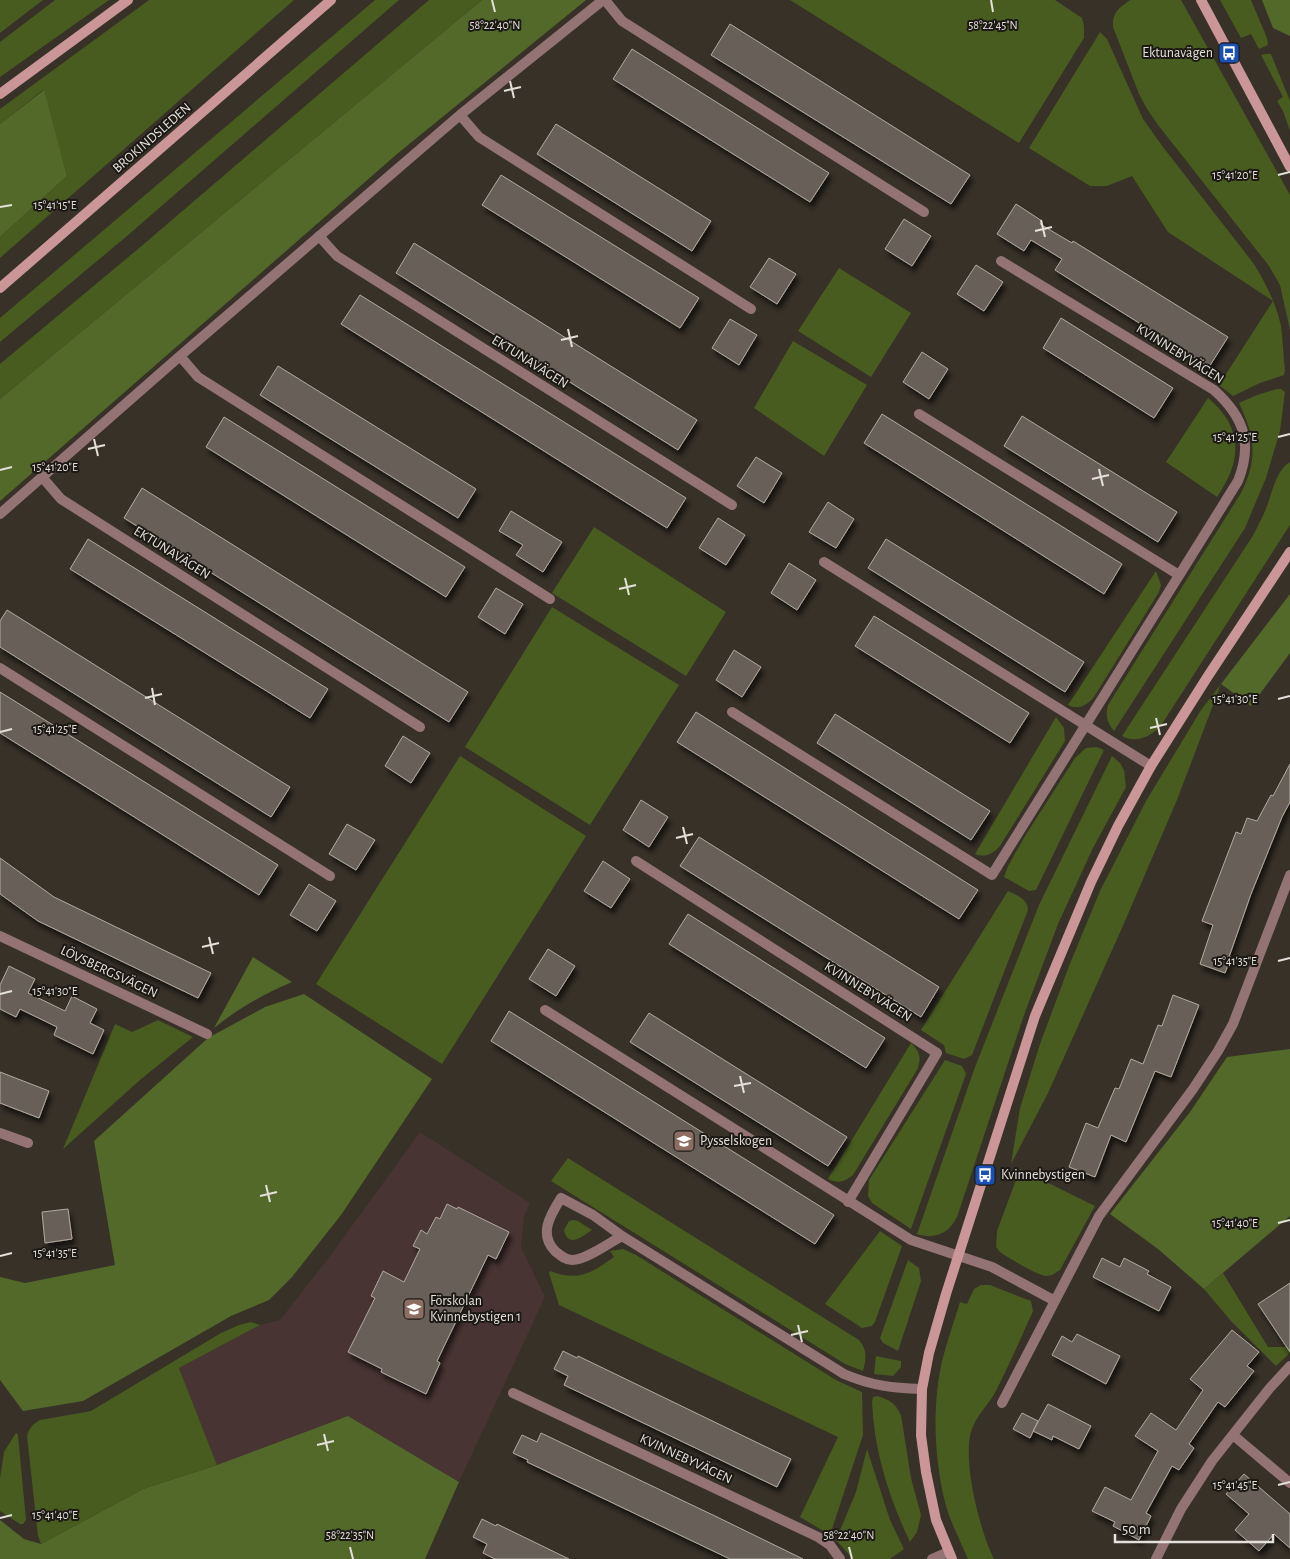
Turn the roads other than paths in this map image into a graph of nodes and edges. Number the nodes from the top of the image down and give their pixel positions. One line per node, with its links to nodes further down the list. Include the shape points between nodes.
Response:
1 (128, 0): 5 (street)
2 (332, 0): 11 (street, BROKINDSLEDEN)
3 (604, 0): 6 (street); 8 (street, via 622,20)
4 (1201, 0): 7 (street)
5 (0, 94)
6 (460, 115): 9 (street); 12 (street, via 479,137)
7 (1290, 168)
8 (924, 212)
9 (319, 236): 13 (street); 16 (street, EKTUNAVÄGEN, via 337,256)
10 (1001, 260): 20 (street, KVINNEBYVÄGEN, via 1214,390 1238,418 1245,452 1241,474)
11 (0, 288)
12 (751, 309)
13 (180, 356): 15 (street); 21 (street, via 198,377)
14 (919, 414): 20 (street)
15 (42, 477): 17 (street); 25 (street, EKTUNAVÄGEN, via 60,499)
16 (732, 505)
17 (0, 514)
18 (1290, 552): 26 (street)
19 (824, 562): 24 (street)
20 (1178, 575): 24 (street, KVINNEBYVÄGEN)
21 (550, 599)
22 (0, 668): 29 (street)
23 (732, 712): 24 (street, KVINNEBYVÄGEN, via 992,875)
24 (1085, 726): 26 (street)
25 (420, 727)
26 (1151, 766): 37 (street, via 1091,882 1035,1016)
27 (636, 861): 35 (street, KVINNEBYVÄGEN, via 937,1052)
28 (1290, 874): 38 (street, via 1233,1024 1194,1090 1099,1216)
29 (330, 876)
30 (0, 936): 32 (street, LÖVSBERGSVÄGEN)
31 (545, 1010): 35 (street)
32 (207, 1034)
33 (0, 1133): 34 (street)
34 (28, 1143)
35 (848, 1202): 37 (street, via 911,1240)
36 (622, 1236): 36 (street, via 561,1198 549,1218 546,1234 551,1247 561,1257 572,1260); 40 (street, via 844,1374 887,1388)
37 (958, 1257): 38 (street, via 992,1267); 40 (street, via 928,1353)
38 (1055, 1301): 42 (street)
39 (1290, 1366): 43 (street)
40 (922, 1389): 45 (street, via 921,1435 926,1472 936,1520)
41 (513, 1393): 46 (street, KVINNEBYVÄGEN, via 818,1537 830,1545)
42 (1002, 1403)
43 (1233, 1435): 44 (street); 48 (street, via 1180,1510)
44 (1290, 1483)
45 (950, 1555): 47 (street)
46 (840, 1559)
47 (932, 1559)
48 (1156, 1559)

